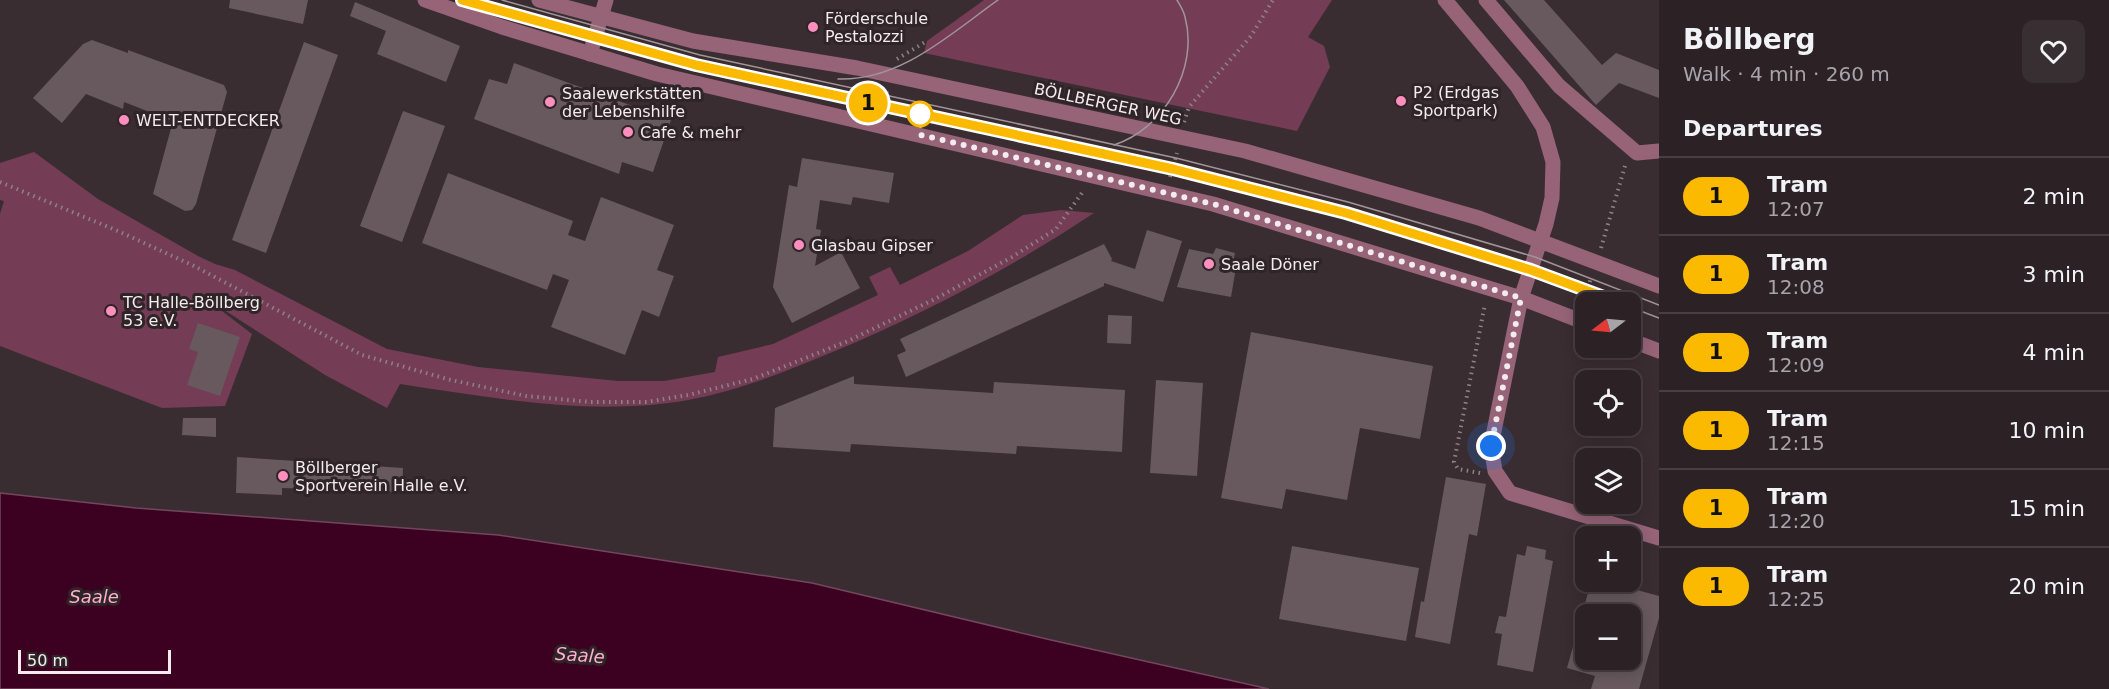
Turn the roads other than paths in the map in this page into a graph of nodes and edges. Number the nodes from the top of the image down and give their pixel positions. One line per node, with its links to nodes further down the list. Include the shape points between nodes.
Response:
1 (425, 0): 7 (street)
2 (539, 0): 6 (street, BÖLLBERGER WEG)
3 (606, 0): 6 (street)
4 (1445, 0): 9 (street, via 1517,86 1543,127 1553,162 1552,189)
5 (1486, 0): 8 (street, via 1559,86 1636,153)
6 (601, 18): 7 (street); 9 (street, BÖLLBERGER WEG, via 693,41 857,68 1298,165 1479,218)
7 (590, 54): 11 (street, via 657,74 1213,204)
8 (1659, 151)
9 (1540, 241): 10 (street, BÖLLBERGER WEG); 11 (street)
10 (1659, 286)
11 (1521, 298): 12 (street); 15 (street, via 1491,446 1495,471 1510,493)
12 (1575, 319)
13 (1641, 344): 14 (street)
14 (1659, 351)
15 (1659, 538)

